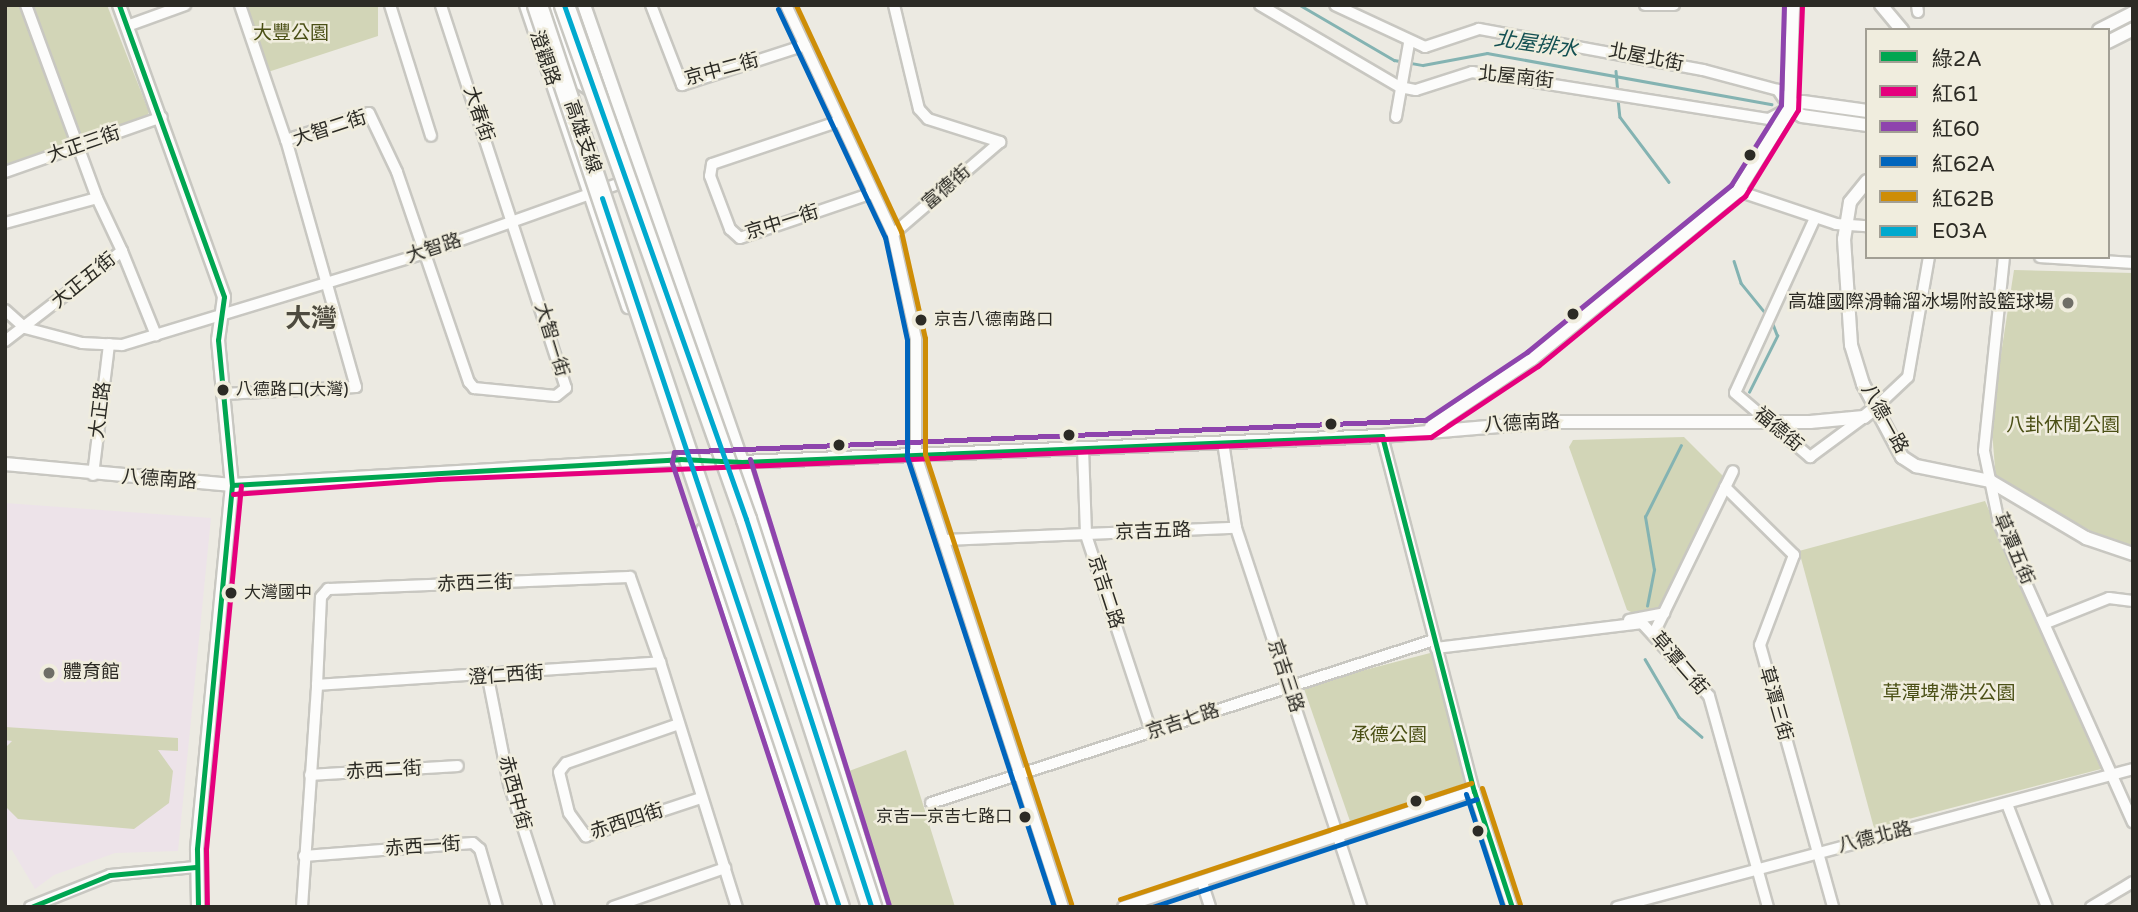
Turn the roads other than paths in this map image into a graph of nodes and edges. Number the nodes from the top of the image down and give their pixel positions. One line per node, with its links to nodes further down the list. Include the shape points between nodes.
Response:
1 (26, 5): 39 (street, 大正五街)
2 (120, 5): 22 (street)
3 (185, 5): 22 (street)
4 (240, 5): 38 (street)
5 (390, 5): 37 (street)
6 (440, 5): 49 (street, 大春街)
7 (526, 5): 45 (street, 澄觀路)
8 (537, 5): 124 (highway, 高雄支線, bridge)
9 (550, 5): 32 (street, via 579,83)
10 (564, 5): 125 (highway, 高雄支線, bridge, via 746,519)
11 (584, 5): 32 (street)
12 (652, 5): 27 (street, 京中二街, via 682,85)
13 (786, 5): 27 (street)
14 (894, 5): 52 (street, 富德街, via 919,109 928,119 1000,142)
15 (1260, 5): 29 (street)
16 (1335, 5): 28 (street)
17 (1645, 5): 18 (street)
18 (1674, 5)
19 (1793, 5): 30 (street)
20 (1881, 5): 23 (street)
21 (2133, 13): 24 (street)
22 (127, 26): 33 (street)
23 (1900, 28)
24 (2103, 28)
25 (2133, 29): 26 (street)
26 (2110, 41)
27 (805, 45): 35 (street)
28 (1407, 47): 29 (street); 30 (street, 北屋北街, via 1425,47 1479,29 1581,46 1778,90)
29 (1401, 82): 30 (street, 北屋南街, via 1416,90 1472,72 1605,89 1769,119); 34 (street)
30 (1790, 108): 31 (street, via 1803,102); 36 (street, via 1802,116); 43 (street)
31 (1865, 111)
32 (621, 113): 41 (street)
33 (162, 117): 39 (street, 大正三街); 61 (street, via 206,235)
34 (1396, 117)
35 (840, 121): 44 (street); 44 (street, 京中一街, via 712,164 710,176 730,229 740,238)
36 (1865, 125)
37 (431, 136)
38 (286, 140): 54 (street, 大智二街, via 372,114); 59 (street, 大智二街)
39 (78, 147): 40 (street, 大正三街); 46 (street, 大正五街)
40 (5, 172)
41 (643, 175): 45 (street, 大智路); 75 (street)
42 (1865, 183): 50 (street, 八德一路, via 1850,202)
43 (1738, 191): 47 (street); 69 (street, via 1532,359)
44 (872, 193): 52 (street)
45 (590, 194): 49 (street, 大智路); 74 (street, 澄觀路)
46 (97, 198): 48 (street); 53 (street, 大正五街)
47 (1815, 218): 50 (street); 68 (street, 福德街, via 1766,321 1737,397)
48 (5, 223)
49 (515, 223): 54 (street, 大智路); 54 (street, 大智一街, via 565,388 556,396 474,388)
50 (1846, 225): 51 (street); 67 (street, 八德一路, via 1851,345)
51 (1865, 226)
52 (893, 234): 73 (street, via 916,339)
53 (122, 251): 62 (street, 大正五街); 63 (street)
54 (424, 253): 59 (street, 大智路)
55 (1929, 259): 67 (street, 福德街, via 1908,377)
56 (2004, 259): 79 (street, 草潭五街, via 1986,412)
57 (2077, 259): 58 (street)
58 (2133, 262)
59 (325, 285): 61 (street, 大智路); 66 (street, 大智二街, via 356,387)
60 (5, 310): 62 (street)
61 (223, 315): 63 (street); 66 (street, via 218,340)
62 (25, 328): 64 (street, 大正五街); 65 (street)
63 (156, 335): 65 (street)
64 (5, 341)
65 (109, 344): 78 (street, 大正路)
66 (224, 394): 80 (street)
67 (1869, 413): 68 (street, 八德南路); 68 (street, 福德街, via 1813,457); 79 (street, 八德一路, via 1902,457 1916,466)
68 (1770, 423): 69 (street, 八德南路)
69 (1428, 429): 70 (street, 八德南路)
70 (1382, 436): 71 (street, 八德南路); 91 (street)
71 (1223, 442): 72 (street, 八德南路); 82 (street, 京吉三路)
72 (1083, 448): 73 (street, 八德南路); 83 (street, 京吉二路)
73 (916, 455): 75 (street, 八德南路); 84 (street)
74 (680, 459): 75 (street, 八德南路); 80 (street, 八德南路); 123 (street, 澄觀路)
75 (742, 462): 126 (street)
76 (5, 464): 78 (street, 八德南路)
77 (1732, 471): 81 (street)
78 (93, 475): 80 (street, 八德南路)
79 (1990, 481): 85 (street, 八德一路, via 2086,538); 89 (street, 草潭五街, via 1999,523)
80 (232, 485): 111 (street)
81 (1725, 487): 87 (street); 109 (street, 草潭三街, via 1794,555 1760,645)
82 (1236, 528): 83 (street, 京吉五路); 94 (street, 京吉三路)
83 (1086, 535): 84 (street, 京吉五路); 97 (street, 京吉二路)
84 (944, 540): 100 (street)
85 (2133, 554)
86 (2133, 601): 89 (street, via 2109,598)
87 (1664, 613): 88 (street); 90 (street)
88 (1625, 622): 90 (street, 草潭二街, via 1642,623); 91 (street)
89 (2046, 622): 102 (street, 草潭五街)
90 (1654, 634): 113 (street, 草潭二街, via 1709,696)
91 (1435, 644): 94 (street, 京吉七路); 103 (street)
92 (660, 662): 93 (street, 澄仁西街); 95 (street, 赤西三街, via 630,577 328,589 321,597); 96 (street)
93 (488, 678): 95 (street, 澄仁西街); 120 (street, 赤西中街, via 509,784)
94 (1287, 684): 97 (street, 京吉七路); 108 (street, 京吉三路)
95 (317, 685): 101 (street)
96 (677, 724): 104 (street); 104 (street, 赤西四街, via 566,763 559,772 569,813 586,836)
97 (1151, 732): 100 (street, 京吉七路)
98 (458, 766): 101 (street, 赤西二街)
99 (2133, 769): 102 (street, 八德北路)
100 (1020, 774): 105 (street, 京吉七路); 127 (street)
101 (310, 775): 110 (street)
102 (2115, 775): 106 (street, 八德北路); 107 (street, 草潭五街)
103 (1474, 792): 108 (street); 131 (street)
104 (701, 797): 112 (street)
105 (931, 803)
106 (2007, 804): 109 (street, 八德北路); 135 (street)
107 (2133, 822)
108 (1338, 835): 114 (street); 130 (street, 京吉三路)
109 (1817, 853): 113 (street, 八德北路); 134 (street, 草潭三街)
110 (304, 856): 118 (street); 119 (street, 赤西一街, via 473,843 480,849)
111 (196, 867): 116 (street, via 110,875); 117 (street)
112 (725, 868): 121 (street); 122 (street)
113 (1758, 870): 132 (street, 八德北路); 133 (street, 草潭二街)
114 (1202, 882): 128 (street); 129 (street)
115 (2133, 882): 136 (street)
116 (30, 907)
117 (198, 907)
118 (302, 907)
119 (497, 907)
120 (549, 907)
121 (613, 907)
122 (737, 907)
123 (827, 907)
124 (839, 907)
125 (871, 907)
126 (881, 907)
127 (1063, 907)
128 (1123, 907)
129 (1210, 907)
130 (1361, 907)
131 (1512, 907)
132 (1617, 907)
133 (1768, 907)
134 (1833, 907)
135 (2047, 907)
136 (2091, 907)

